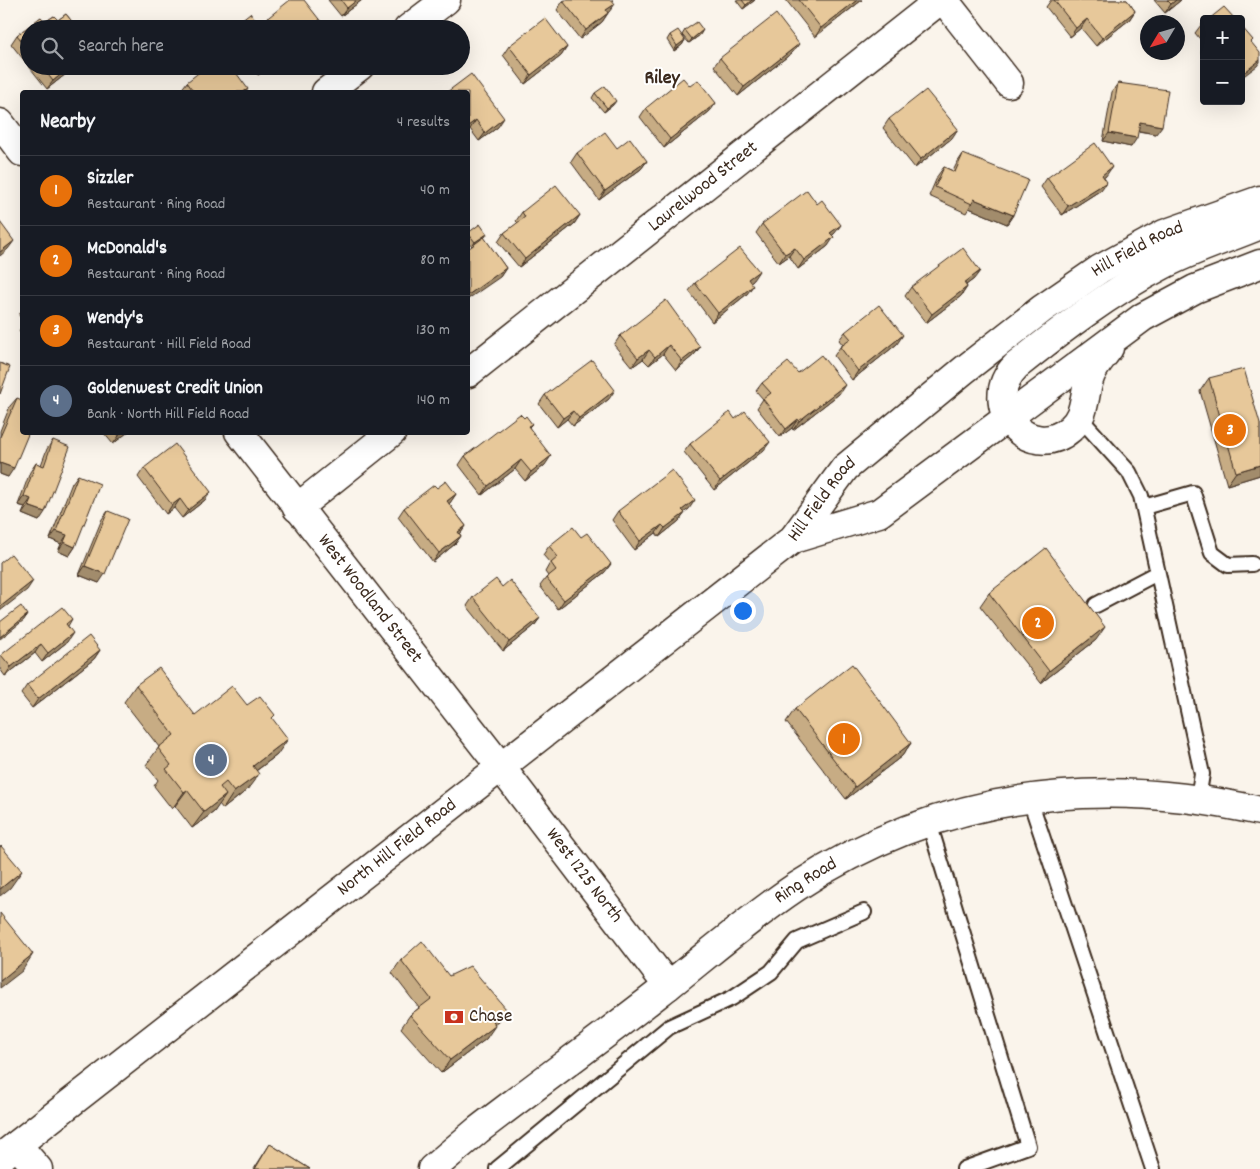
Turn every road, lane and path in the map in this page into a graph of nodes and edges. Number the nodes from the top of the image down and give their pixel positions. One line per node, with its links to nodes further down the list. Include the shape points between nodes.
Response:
1 (446, 0): 4 (street)
2 (940, 0): 14 (street, Laurelwood Street)
3 (944, 0): 6 (street)
4 (420, 20)
5 (348, 75): 7 (street)
6 (1009, 83)
7 (329, 90)
8 (0, 123): 9 (street)
9 (20, 149)
10 (1260, 200): 21 (street, Hill Field Road, via 1164,234 1100,269 1048,305 845,468)
11 (1260, 225): 15 (street, via 1193,251 1136,280 1036,350 1016,366 1005,381 1002,400)
12 (1260, 264): 13 (street, Hill Field Road, via 1181,295)
13 (1126, 328): 15 (street, Hill Field Road); 16 (street, via 1090,377)
14 (470, 371)
15 (1007, 417): 16 (street, via 1022,433 1044,439 1064,434); 21 (street, Hill Field Road, via 880,513)
16 (1080, 418): 19 (lane, via 1129,472)
17 (241, 435): 20 (street, West Woodland Street)
18 (388, 435): 20 (street)
19 (1144, 507): 22 (lane, via 1194,493 1212,553 1228,565); 23 (lane)
20 (297, 508): 25 (street, West Woodland Street)
21 (793, 539): 25 (street, North Hill Field Road)
22 (1252, 564)
23 (1157, 573): 24 (lane); 27 (lane, via 1202,774)
24 (1096, 605)
25 (500, 766): 31 (street, West 1225 North); 32 (street, North Hill Field Road)
26 (1029, 797): 27 (street, Ring Road, via 1100,792); 29 (street, Ring Road); 37 (lane)
27 (1198, 799): 28 (street, Ring Road)
28 (1260, 811)
29 (929, 823): 31 (street, Ring Road, via 862,850 798,886); 36 (lane, via 1028,1146)
30 (864, 912): 35 (lane, via 796,941 771,972 732,998 669,1027)
31 (668, 986): 34 (street, Ring Road)
32 (8, 1151): 33 (street)
33 (38, 1169)
34 (432, 1169)
35 (497, 1169)
36 (964, 1169)
37 (1153, 1169)

